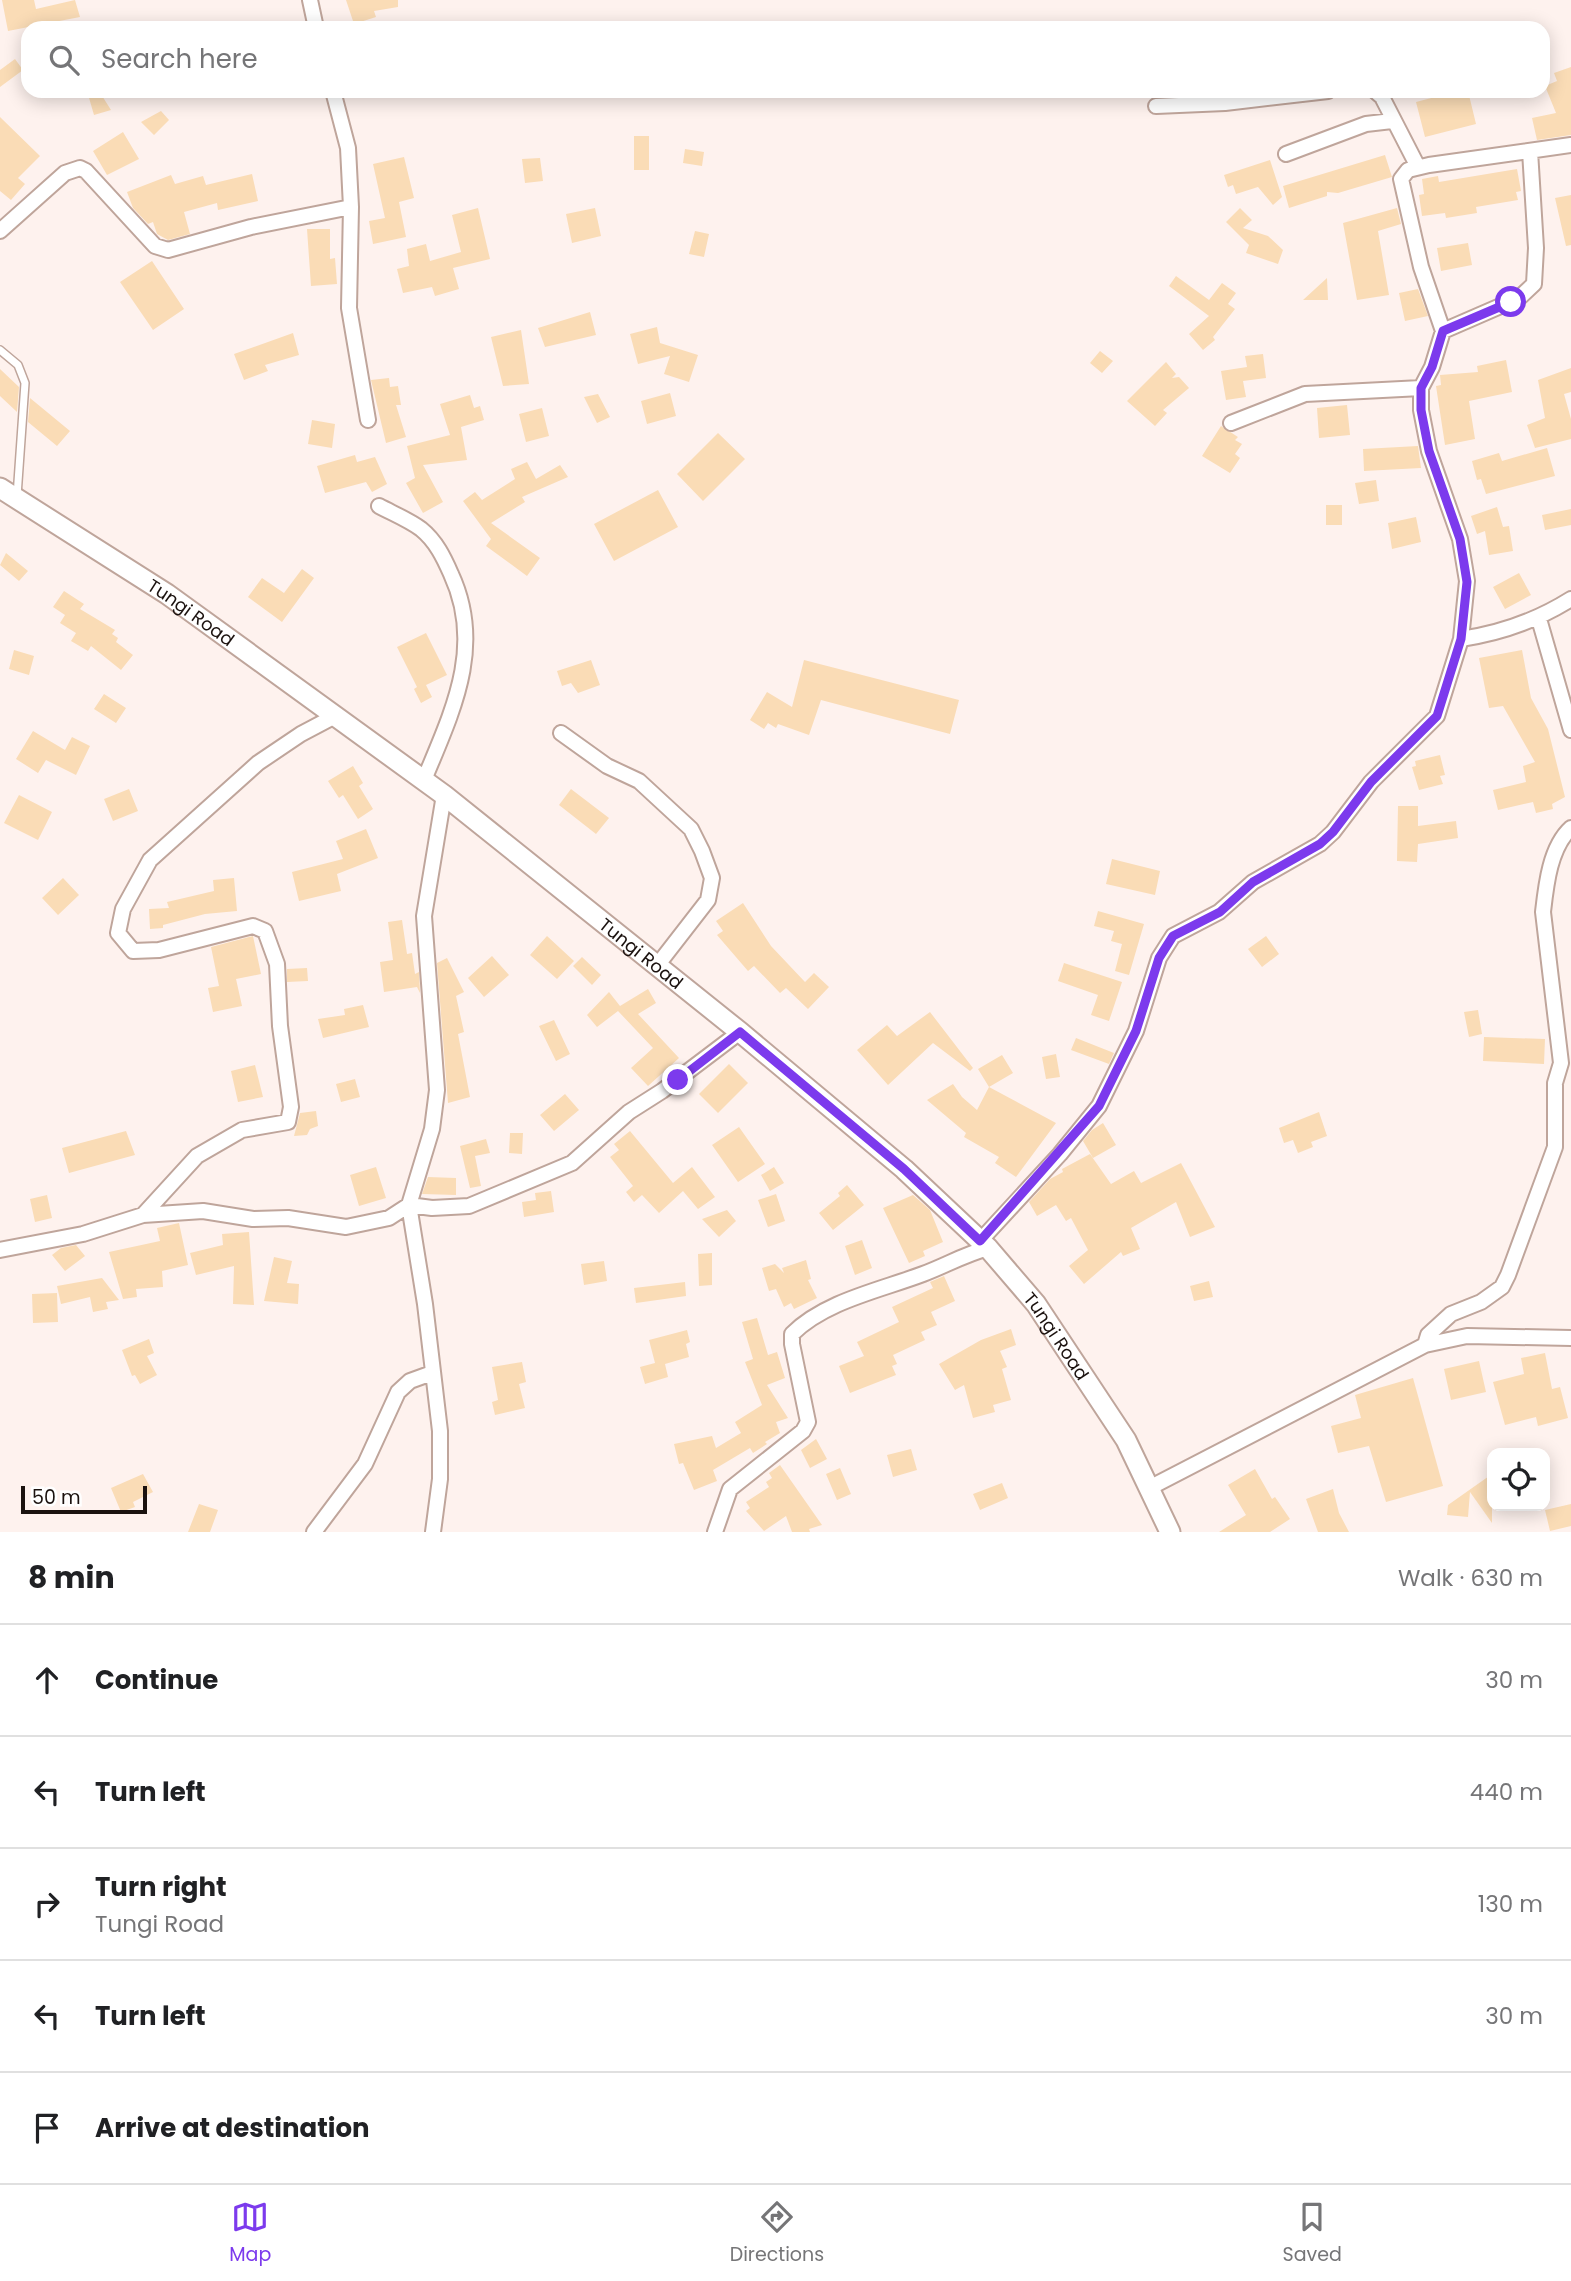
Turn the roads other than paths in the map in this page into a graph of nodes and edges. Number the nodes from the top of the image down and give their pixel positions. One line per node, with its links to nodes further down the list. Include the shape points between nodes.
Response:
1 (310, 0): 2 (street)
2 (314, 21)
3 (335, 98): 12 (street, via 348,148)
4 (1264, 98): 6 (street)
5 (1382, 98): 7 (street)
6 (1156, 106)
7 (1392, 121): 10 (street, via 1366,124); 11 (street)
8 (1571, 145): 9 (street)
9 (1530, 151): 11 (street); 14 (street, via 1534,284 1518,298)
10 (1286, 154)
11 (1418, 167): 14 (street, via 1405,173 1402,186 1421,267)
12 (351, 207): 13 (street, via 168,250 155,246 80,168 65,173); 17 (street, via 349,308)
13 (0, 231)
14 (1443, 331): 16 (street)
15 (0, 350): 20 (lane, via 18,365 25,383)
16 (1421, 388): 18 (street, via 1304,394); 24 (street, via 1429,451 1462,550 1467,582)
17 (368, 421)
18 (1231, 422)
19 (0, 488): 20 (main road, Tungi Road)
20 (17, 499): 25 (main road, Tungi Road, via 167,594)
21 (379, 506): 28 (street, via 421,529 438,547 459,591 464,615 466,661 459,696)
22 (1571, 599): 23 (street)
23 (1539, 619): 24 (street); 26 (street)
24 (1461, 639): 35 (street, via 1437,716 1371,782 1333,832 1253,882 1220,912 1173,936 1159,958 1136,1031 1099,1106)
25 (337, 715): 28 (main road, Tungi Road); 34 (street, via 258,763 150,860 123,909 118,933 133,951 159,950 253,926 265,931 277,964 291,1107 288,1122 242,1130 197,1156)
26 (1571, 730)
27 (561, 733): 31 (street, via 607,766 639,781 691,829 702,851 712,878 708,900)
28 (424, 780): 29 (main road, Tungi Road)
29 (444, 795): 31 (main road, Tungi Road); 33 (street, via 424,916 437,1090 432,1129)
30 (1571, 828): 38 (street, via 1558,843 1545,892 1561,1063 1555,1083 1555,1147 1502,1287 1451,1314 1427,1335)
31 (656, 967): 32 (main road, Tungi Road)
32 (740, 1032): 33 (street, via 629,1112 572,1163 469,1206); 35 (main road, Tungi Road, via 904,1169)
33 (409, 1205): 34 (street, via 389,1218 346,1227 203,1211); 39 (street)
34 (143, 1215): 36 (street, via 83,1234)
35 (984, 1244): 40 (main road, Tungi Road, via 1036,1304 1126,1440); 43 (street, via 928,1272 810,1318 792,1334 808,1422 803,1431 730,1489)
36 (0, 1250)
37 (1571, 1338): 38 (street, via 1466,1336)
38 (1425, 1345): 40 (street)
39 (432, 1373): 41 (street, via 410,1381 398,1392 365,1464); 42 (street, via 441,1450)
40 (1151, 1487): 44 (main road, Tungi Road)
41 (314, 1532)
42 (433, 1532)
43 (715, 1532)
44 (1170, 1532)

